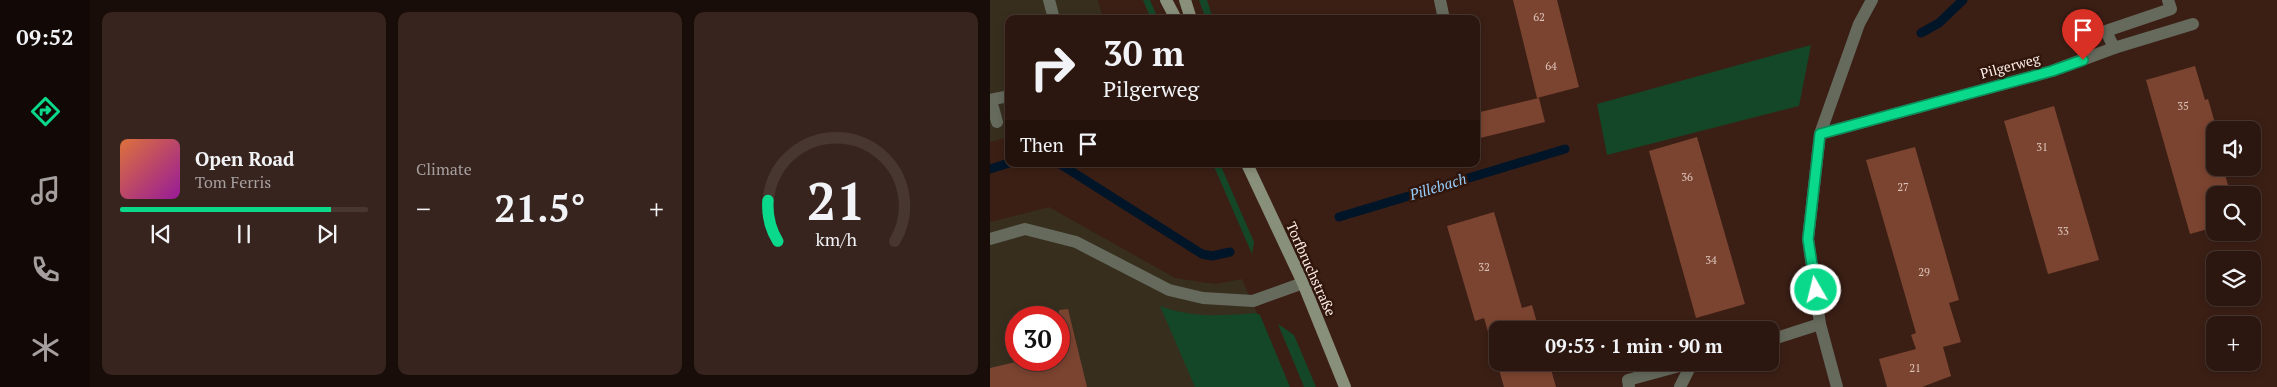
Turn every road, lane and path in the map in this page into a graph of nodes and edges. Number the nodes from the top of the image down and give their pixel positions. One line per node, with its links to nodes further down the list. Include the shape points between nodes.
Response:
1 (1050, 0): 7 (street)
2 (1166, 0): 8 (main road)
3 (1185, 0): 9 (main road)
4 (1440, 0): 10 (street)
5 (1872, 0): 16 (street, via 1858,24)
6 (2168, 0): 12 (street, via 2171,9 2106,31)
7 (1053, 15)
8 (1174, 15)
9 (1190, 15)
10 (1443, 15)
11 (2193, 24): 12 (street, Pilgerweg)
12 (2114, 48): 16 (street, Pilgerweg, via 2052,71)
13 (1005, 97): 14 (street)
14 (991, 100): 15 (street)
15 (997, 122)
16 (1820, 134): 20 (street, via 1808,239)
17 (1248, 167): 19 (main road, Torfbruchstraße)
18 (990, 239): 19 (street, via 1024,229 1076,242 1169,290 1202,298 1253,301)
19 (1303, 283): 24 (main road, Torfbruchstraße)
20 (1820, 324): 21 (street); 27 (street)
21 (1779, 337)
22 (1662, 371): 25 (street, via 1628,380)
23 (1689, 371): 26 (street)
24 (1345, 387)
25 (1629, 387)
26 (1680, 387)
27 (1837, 387)

